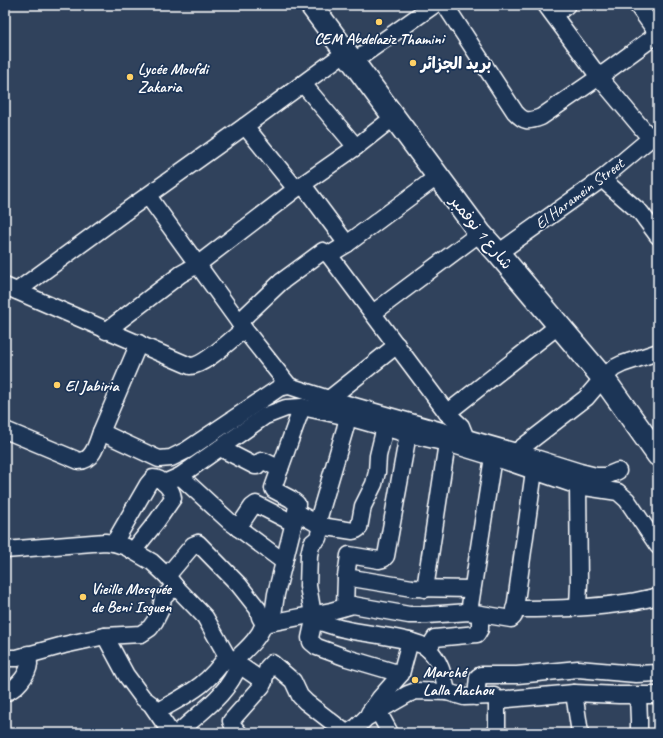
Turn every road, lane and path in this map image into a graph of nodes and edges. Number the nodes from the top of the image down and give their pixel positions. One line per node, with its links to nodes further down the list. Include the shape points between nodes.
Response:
1 (311, 5): 7 (main road, شارع 1 نوفمبر)
2 (434, 5): 7 (street)
3 (445, 5): 8 (street, via 520,118 532,121 541,117)
4 (567, 5): 6 (street)
5 (637, 5): 8 (street, via 654,27 655,34)
6 (550, 10): 8 (street)
7 (350, 57): 9 (street); 10 (main road, شارع 1 نوفمبر)
8 (599, 77): 12 (street)
9 (303, 84): 11 (street); 13 (street)
10 (394, 118): 13 (street); 14 (main road, شارع 1 نوفمبر)
11 (245, 126): 16 (street); 17 (street)
12 (654, 135): 15 (street, El Haramein Street)
13 (356, 147): 16 (street)
14 (438, 176): 18 (main road, شارع 1 نوفمبر); 20 (street)
15 (602, 179): 19 (street, via 641,212); 21 (street, El Haramein Street)
16 (300, 187): 20 (street); 23 (street)
17 (148, 196): 23 (street); 24 (street)
18 (480, 233): 21 (main road, شارع 1 نوفمبر); 25 (street)
19 (658, 236)
20 (347, 244): 22 (street)
21 (498, 253): 27 (main road, شارع 1 نوفمبر)
22 (329, 255): 25 (street); 26 (street, via 323,251 281,282)
23 (197, 265): 26 (street); 28 (street)
24 (11, 289): 28 (street)
25 (373, 313): 30 (street)
26 (241, 326): 29 (street, via 203,362 194,366); 33 (street)
27 (558, 326): 32 (main road, شارع 1 نوفمبر); 36 (street)
28 (106, 331): 29 (street)
29 (140, 343): 40 (street)
30 (396, 345): 34 (street); 36 (street)
31 (658, 352): 32 (street, via 622,364)
32 (602, 378): 45 (street, via 586,398); 46 (main road, شارع 1 نوفمبر)
33 (289, 386): 34 (street); 40 (street, via 279,388 178,456 171,458 159,459)
34 (329, 399): 42 (street)
35 (302, 407): 37 (street); 44 (street, via 286,408 265,416); 48 (street)
36 (447, 413): 42 (street, via 461,426)
37 (348, 417): 38 (street); 55 (street)
38 (385, 427): 41 (street); 55 (street, via 374,484 363,506 358,528 352,531)
39 (5, 430): 40 (street, via 82,461 91,455)
40 (101, 432)
41 (408, 434): 43 (street); 62 (street, via 386,556 379,560 349,555)
42 (464, 436): 45 (street)
43 (448, 443): 47 (street); 64 (street)
44 (220, 448): 48 (street, via 255,466 264,461); 51 (street)
45 (516, 452): 50 (street, via 596,476 606,476)
46 (658, 455)
47 (493, 457): 49 (street); 65 (street)
48 (280, 470): 54 (street, via 273,489 294,500)
49 (534, 471): 53 (street); 69 (street)
50 (618, 471)
51 (180, 476): 52 (street); 56 (street)
52 (164, 483): 57 (street, via 157,478 151,480); 60 (street, via 172,493 172,499)
53 (578, 486): 58 (street, via 620,494 627,500); 67 (street)
54 (294, 518): 55 (street); 56 (street, via 257,504 252,507); 61 (street)
55 (319, 525): 71 (street, via 318,538 311,544 309,555 308,586)
56 (238, 528): 61 (street)
57 (114, 543): 59 (street); 60 (street)
58 (658, 546)
59 (5, 550)
60 (133, 551): 63 (street, via 152,562)
61 (284, 562): 72 (street)
62 (346, 577): 64 (street); 68 (street)
63 (171, 581): 72 (street, via 193,545 198,543 239,585 258,609 260,617); 73 (street, via 161,609 146,632); 78 (street, via 206,617)
64 (425, 589): 65 (street)
65 (472, 589): 70 (street)
66 (658, 596): 67 (street)
67 (578, 607): 69 (street)
68 (345, 608): 70 (street, via 353,605 389,612 426,615); 71 (street)
69 (514, 609): 70 (street, via 514,616 509,619)
70 (474, 613): 75 (street, via 480,629 478,633 435,638)
71 (314, 617): 72 (street); 74 (street, via 344,629); 80 (street, via 310,638 315,646)
72 (268, 623): 78 (street, via 259,636)
73 (105, 636): 76 (street); 89 (street, via 126,675)
74 (410, 641): 75 (street); 80 (street)
75 (428, 649): 82 (street, via 440,665)
76 (28, 654): 77 (street, via 17,658); 83 (street, via 29,663 23,678)
77 (5, 658)
78 (233, 661): 81 (street); 89 (street, via 217,670 199,687); 91 (street, via 234,678 222,693 209,706)
79 (658, 673): 87 (street, via 636,674 578,669 517,675 481,675 478,678)
80 (401, 674): 90 (street, via 375,704)
81 (264, 682): 92 (street, via 232,720 232,725); 93 (street, via 269,665 274,664 293,681 306,702)
82 (447, 692): 87 (street, via 464,697); 90 (street, via 416,691)
83 (5, 693)
84 (574, 693): 86 (street); 88 (street); 96 (street)
85 (658, 695): 86 (street)
86 (638, 696): 97 (street)
87 (476, 697): 88 (street, via 494,696)
88 (497, 700): 95 (street)
89 (157, 712): 91 (street)
90 (372, 715): 93 (street); 94 (street)
91 (171, 733)
92 (239, 733)
93 (346, 733)
94 (390, 733)
95 (497, 733)
96 (580, 733)
97 (639, 733)

